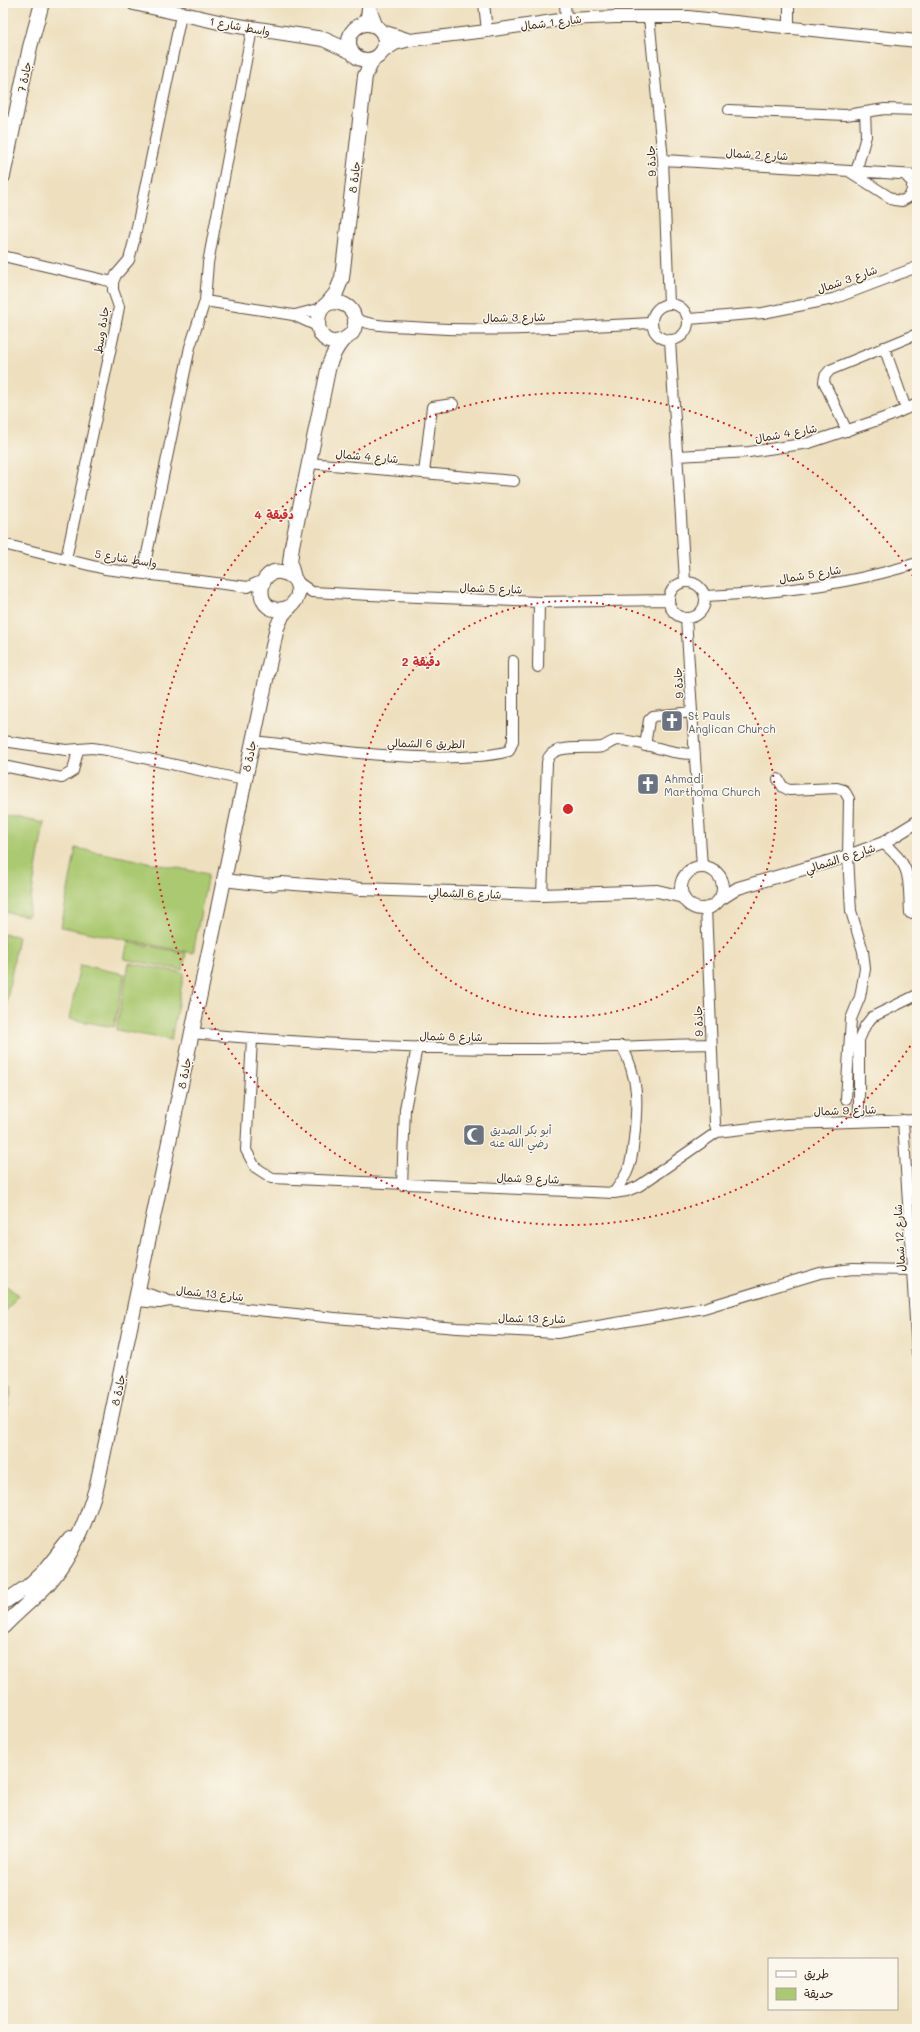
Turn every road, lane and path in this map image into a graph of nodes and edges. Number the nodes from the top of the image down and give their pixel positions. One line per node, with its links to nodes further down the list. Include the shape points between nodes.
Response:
1 (35, 3): 11 (main road, جادة 7)
2 (42, 3): 11 (main road, جادة 7)
3 (134, 3): 8 (main road, واسط شارع 1)
4 (369, 3): 12 (street, via 366,16); 14 (street)
5 (484, 3): 16 (street)
6 (565, 3): 10 (street)
7 (789, 3): 15 (street)
8 (181, 15): 13 (main road, واسط شارع 1); 34 (street, via 134,241 128,260)
9 (649, 17): 10 (street, شارع 1 شمال); 15 (street, شارع 1 شمال, via 688,17); 26 (street, جادة 9)
10 (566, 19): 16 (street, شارع 1 شمال)
11 (35, 26): 30 (main road, جادة 7)
12 (357, 28): 14 (main road, via 373,24); 17 (main road, واسط شارع 1); 20 (main road, via 349,42)
13 (252, 29): 17 (main road, واسط شارع 1); 35 (street, via 208,263)
14 (380, 29): 18 (street, شارع 1 شمال); 21 (main road, via 385,41)
15 (789, 29): 19 (street, شارع 1 شمال)
16 (487, 31): 18 (street, شارع 1 شمال)
17 (323, 40): 20 (main road, واسط شارع 1)
18 (410, 40): 21 (street, شارع 1 شمال, via 395,44)
19 (917, 41)
20 (355, 55): 21 (main road, via 365,60); 22 (main road, جادة 8)
21 (378, 55): 22 (main road, جادة 8)
22 (365, 76): 33 (main road, جادة 8)
23 (729, 110): 25 (street, via 846,115)
24 (917, 110): 25 (street, via 884,109)
25 (864, 112): 27 (street, via 866,136)
26 (663, 160): 27 (street, شارع 2 شمال); 36 (street, جادة 9)
27 (853, 171): 28 (street, شارع 2 شمال); 28 (street, شارع 2 شمال, via 894,200 902,201 909,197 912,190 912,182)
28 (905, 175): 29 (street, شارع 2 شمال)
29 (917, 175)
30 (3, 176)
31 (3, 256): 34 (street)
32 (917, 267): 40 (street, شارع 3 شمال, via 833,299 763,313)
33 (342, 278): 37 (main road, جادة 8, via 336,293); 38 (main road, جادة 8, via 345,295)
34 (113, 282): 59 (street, جادة وسط, via 119,308)
35 (205, 301): 39 (street); 61 (street, via 190,347)
36 (669, 303): 40 (street, via 678,305); 41 (street, via 660,307 654,314)
37 (324, 307): 38 (main road, via 339,303); 39 (street); 43 (main road, via 317,319)
38 (353, 314): 42 (street, شارع 3 شمال, via 363,322); 45 (main road)
39 (293, 315): 43 (street)
40 (689, 319): 46 (street, via 687,330 680,337)
41 (652, 323): 42 (street, شارع 3 شمال, via 500,330); 46 (street, via 655,332)
42 (376, 325): 45 (street, شارع 3 شمال)
43 (319, 329): 45 (main road, via 325,338 333,341); 48 (main road)
44 (917, 334): 47 (street)
45 (348, 336): 48 (main road, via 335,352)
46 (670, 340): 53 (street)
47 (884, 347): 51 (street); 52 (street, via 830,370 825,376 824,382)
48 (329, 365): 54 (main road)
49 (453, 404): 55 (street, via 432,407)
50 (917, 404): 51 (street, شارع 4 شمال)
51 (906, 408): 52 (street, شارع 4 شمال)
52 (847, 431): 53 (street, شارع 4 شمال, via 809,443 749,452)
53 (678, 456): 64 (street)
54 (309, 464): 55 (street, شارع 4 شمال); 58 (main road)
55 (424, 473): 56 (street, شارع 4 شمال)
56 (514, 480)
57 (3, 544): 59 (street, واسط شارع 5)
58 (292, 546): 62 (main road); 63 (main road, via 290,564)
59 (66, 559): 61 (street, واسط شارع 5, via 105,569)
60 (917, 563): 67 (street, شارع 5 شمال, via 861,578 770,593)
61 (143, 574): 65 (street, واسط شارع 5)
62 (267, 577): 63 (main road, via 284,572); 65 (street); 70 (main road, via 261,588)
63 (294, 579): 66 (street); 71 (main road, via 299,591)
64 (685, 581): 67 (street, via 698,584); 68 (street, via 674,587)
65 (248, 587): 70 (street)
66 (312, 592): 69 (street, شارع 5 شمال); 71 (street)
67 (706, 596): 72 (street, via 702,611)
68 (669, 600): 69 (street, شارع 5 شمال); 72 (street, via 673,612)
69 (539, 602): 75 (street)
70 (267, 604): 71 (main road, via 284,610); 73 (main road, جادة 8)
71 (291, 606): 73 (main road, جادة 8, via 282,616)
72 (686, 618): 76 (street, جادة 9)
73 (277, 628): 78 (main road, جادة 8)
74 (513, 661): 78 (street, الطريق 6 الشمالي, via 513,741 509,751 497,755 439,758 368,754)
75 (538, 667)
76 (692, 712): 79 (street, via 653,716 649,720); 81 (street, جادة 9)
77 (3, 741): 80 (street, via 59,750)
78 (252, 741): 84 (main road, جادة 8)
79 (645, 746): 81 (street); 94 (street, via 617,740 602,746 557,750 550,754 547,762)
80 (78, 750): 82 (street, via 73,771 62,778); 84 (street, via 107,750)
81 (695, 754): 88 (street, جادة 9)
82 (3, 766)
83 (778, 779): 87 (street, via 783,787 789,790 844,790 849,799)
84 (244, 780): 89 (main road, جادة 8)
85 (917, 822): 86 (street, شارع 6 الشمالي)
86 (883, 843): 87 (street, شارع 6 الشمالي); 98 (street, via 904,862 908,877)
87 (848, 856): 92 (street, شارع 6 الشمالي); 105 (street, via 851,911 863,951 865,969 860,997 851,1019)
88 (702, 867): 90 (street); 91 (street, via 710,868)
89 (224, 876): 94 (street, شارع 6 الشمالي, via 266,885 281,883 361,889); 100 (main road, جادة 8)
90 (684, 877): 93 (street, شارع 6 الشمالي); 95 (street)
91 (721, 878): 92 (street, شارع 6 الشمالي, via 739,882); 96 (street, via 723,886)
92 (758, 882): 96 (street, شارع 6 الشمالي, via 732,890)
93 (648, 891): 94 (street, شارع 6 الشمالي); 95 (street, شارع 6 الشمالي)
94 (542, 895)
95 (683, 897): 97 (street, via 693,906)
96 (719, 900): 97 (street)
97 (706, 908): 102 (street, جادة 9)
98 (910, 913)
99 (917, 994): 108 (street, via 872,1017 865,1026 859,1040)
100 (191, 1033): 101 (street, شارع 8 شمال); 114 (main road, جادة 8)
101 (252, 1038): 104 (street, شارع 8 شمال); 110 (street, شارع 9 شمال, via 245,1134 246,1150 255,1167 272,1178)
102 (710, 1044): 103 (street, شارع 8 شمال); 109 (street, جادة 9)
103 (622, 1046): 104 (street, شارع 8 شمال, via 521,1049); 111 (street, via 636,1080 638,1105 628,1171)
104 (417, 1047): 110 (street, via 405,1109)
105 (846, 1099)
106 (903, 1120): 107 (street, شارع 9 شمال); 108 (street, شارع 9 شمال); 112 (street, شارع 12 شمال)
107 (917, 1120)
108 (859, 1122): 109 (street, شارع 9 شمال, via 787,1124)
109 (717, 1132): 111 (street, شارع 9 شمال, via 639,1186)
110 (402, 1185): 111 (street, شارع 9 شمال)
111 (614, 1193)
112 (914, 1256): 113 (street, شارع 12 شمال)
113 (912, 1270): 114 (street, شارع 13 شمال, via 853,1269 820,1273 704,1308 557,1333 335,1318 159,1302); 115 (street, شارع 12 شمال)
114 (138, 1296): 116 (main road, جادة 8)
115 (917, 1354)
116 (88, 1517): 117 (main road, جادة 8, via 46,1569); 118 (main road, جادة 8, via 78,1541 60,1569)
117 (3, 1604)
118 (3, 1627)

